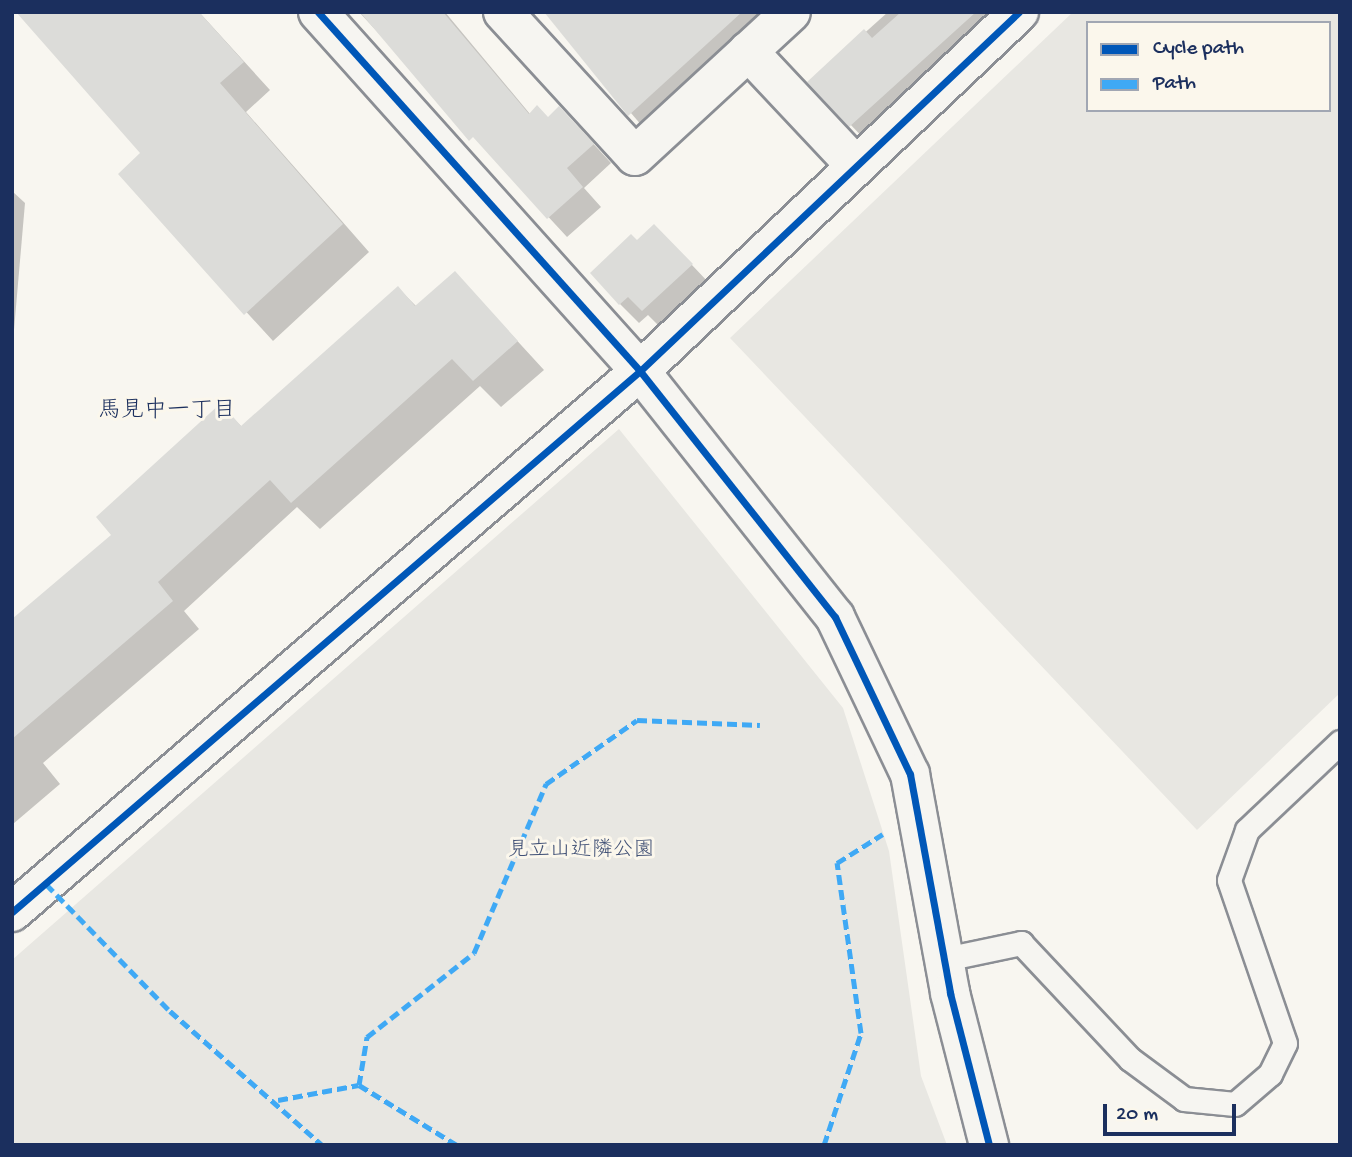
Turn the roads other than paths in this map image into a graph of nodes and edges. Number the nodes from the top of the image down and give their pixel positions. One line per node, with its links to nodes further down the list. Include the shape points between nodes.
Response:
1 (318, 12): 7 (street)
2 (503, 12): 5 (street, via 635,156)
3 (791, 12): 5 (street)
4 (1019, 12): 6 (street)
5 (748, 51): 6 (street)
6 (854, 164): 7 (street)
7 (640, 371): 9 (street); 10 (street, via 835,617 910,774)
8 (1340, 742): 10 (lane, via 1247,830 1230,880 1284,1042 1270,1074 1235,1104 1184,1099 1130,1059 1021,943)
9 (12, 912)
10 (944, 959): 11 (street)
11 (989, 1145)

